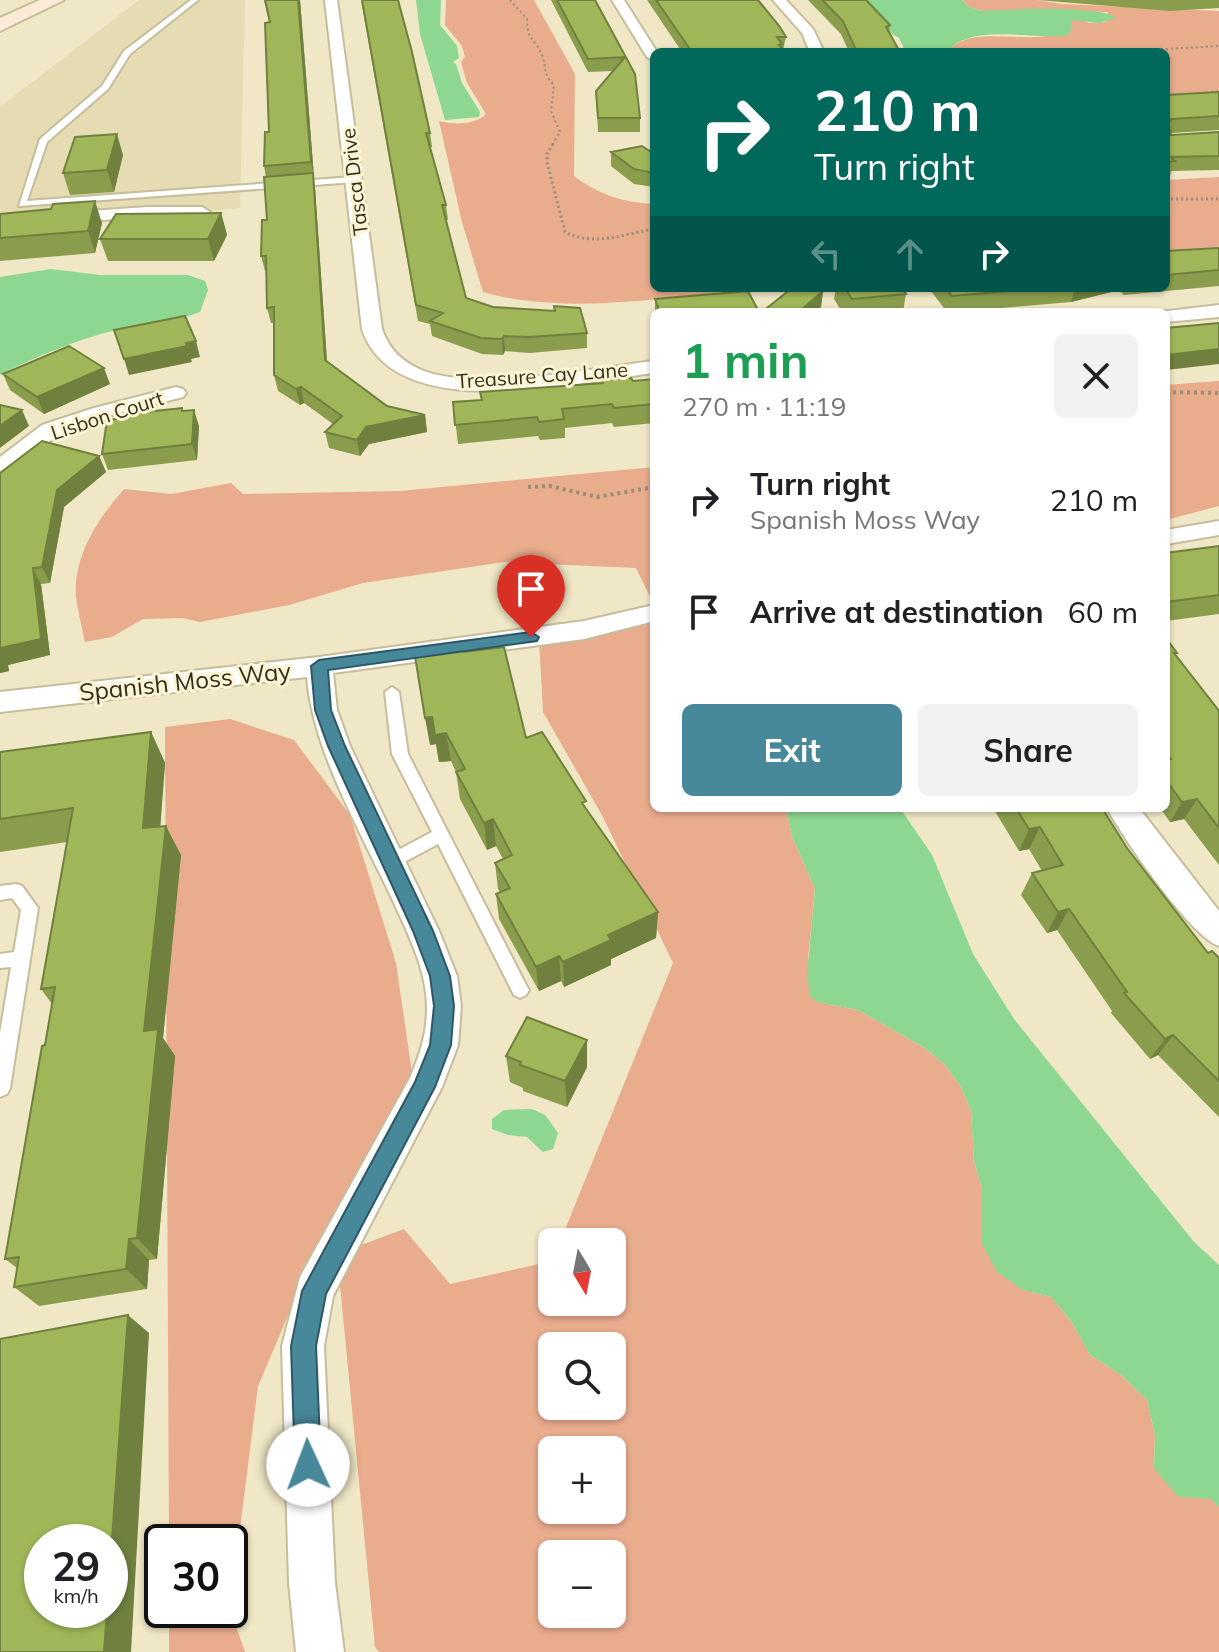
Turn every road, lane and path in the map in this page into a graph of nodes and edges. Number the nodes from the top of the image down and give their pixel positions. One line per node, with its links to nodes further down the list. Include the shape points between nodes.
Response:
1 (55, 0): 7 (street)
2 (195, 0): 14 (lane, via 127,53 105,87 43,141 22,204)
3 (331, 0): 14 (street, Tasca Drive)
4 (510, 0): 19 (path, via 527,19 527,36 540,47 543,73 554,85 551,111 560,132 547,162 565,232 593,239)
5 (618, 0): 11 (street)
6 (779, 0): 9 (street)
7 (0, 25)
8 (1219, 46): 10 (path)
9 (815, 48)
10 (1170, 49)
11 (650, 51)
12 (1219, 91): 13 (path)
13 (1188, 95)
14 (353, 180): 22 (street, Tasca Drive, via 372,329)
15 (1170, 199): 16 (path)
16 (1219, 199)
17 (202, 212): 18 (street)
18 (0, 222)
19 (650, 230)
20 (1219, 311): 21 (street)
21 (1170, 316)
22 (388, 359): 23 (street, Treasure Cay Lane, via 438,381)
23 (650, 367)
24 (1170, 392): 26 (path)
25 (176, 393): 27 (street, Lisbon Court, via 50,430)
26 (1219, 393)
27 (0, 468)
28 (528, 487): 29 (path, via 550,486 597,497)
29 (650, 488)
30 (1219, 528): 31 (street)
31 (1170, 536)
32 (650, 614): 33 (street, Spanish Moss Way, via 584,630)
33 (319, 666): 35 (street, Spanish Moss Way); 38 (street, via 323,710 336,746)
34 (392, 692): 37 (lane, via 400,754)
35 (0, 702)
36 (1125, 812): 40 (street)
37 (440, 835): 38 (lane); 43 (lane)
38 (391, 862): 45 (street, via 440,976 441,1045 424,1087 340,1238 311,1305 303,1346 312,1583)
39 (0, 893): 41 (lane, via 16,891 30,908)
40 (1219, 932)
41 (22, 958): 42 (lane); 44 (lane)
42 (0, 961)
43 (520, 990)
44 (0, 1088)
45 (320, 1652)

